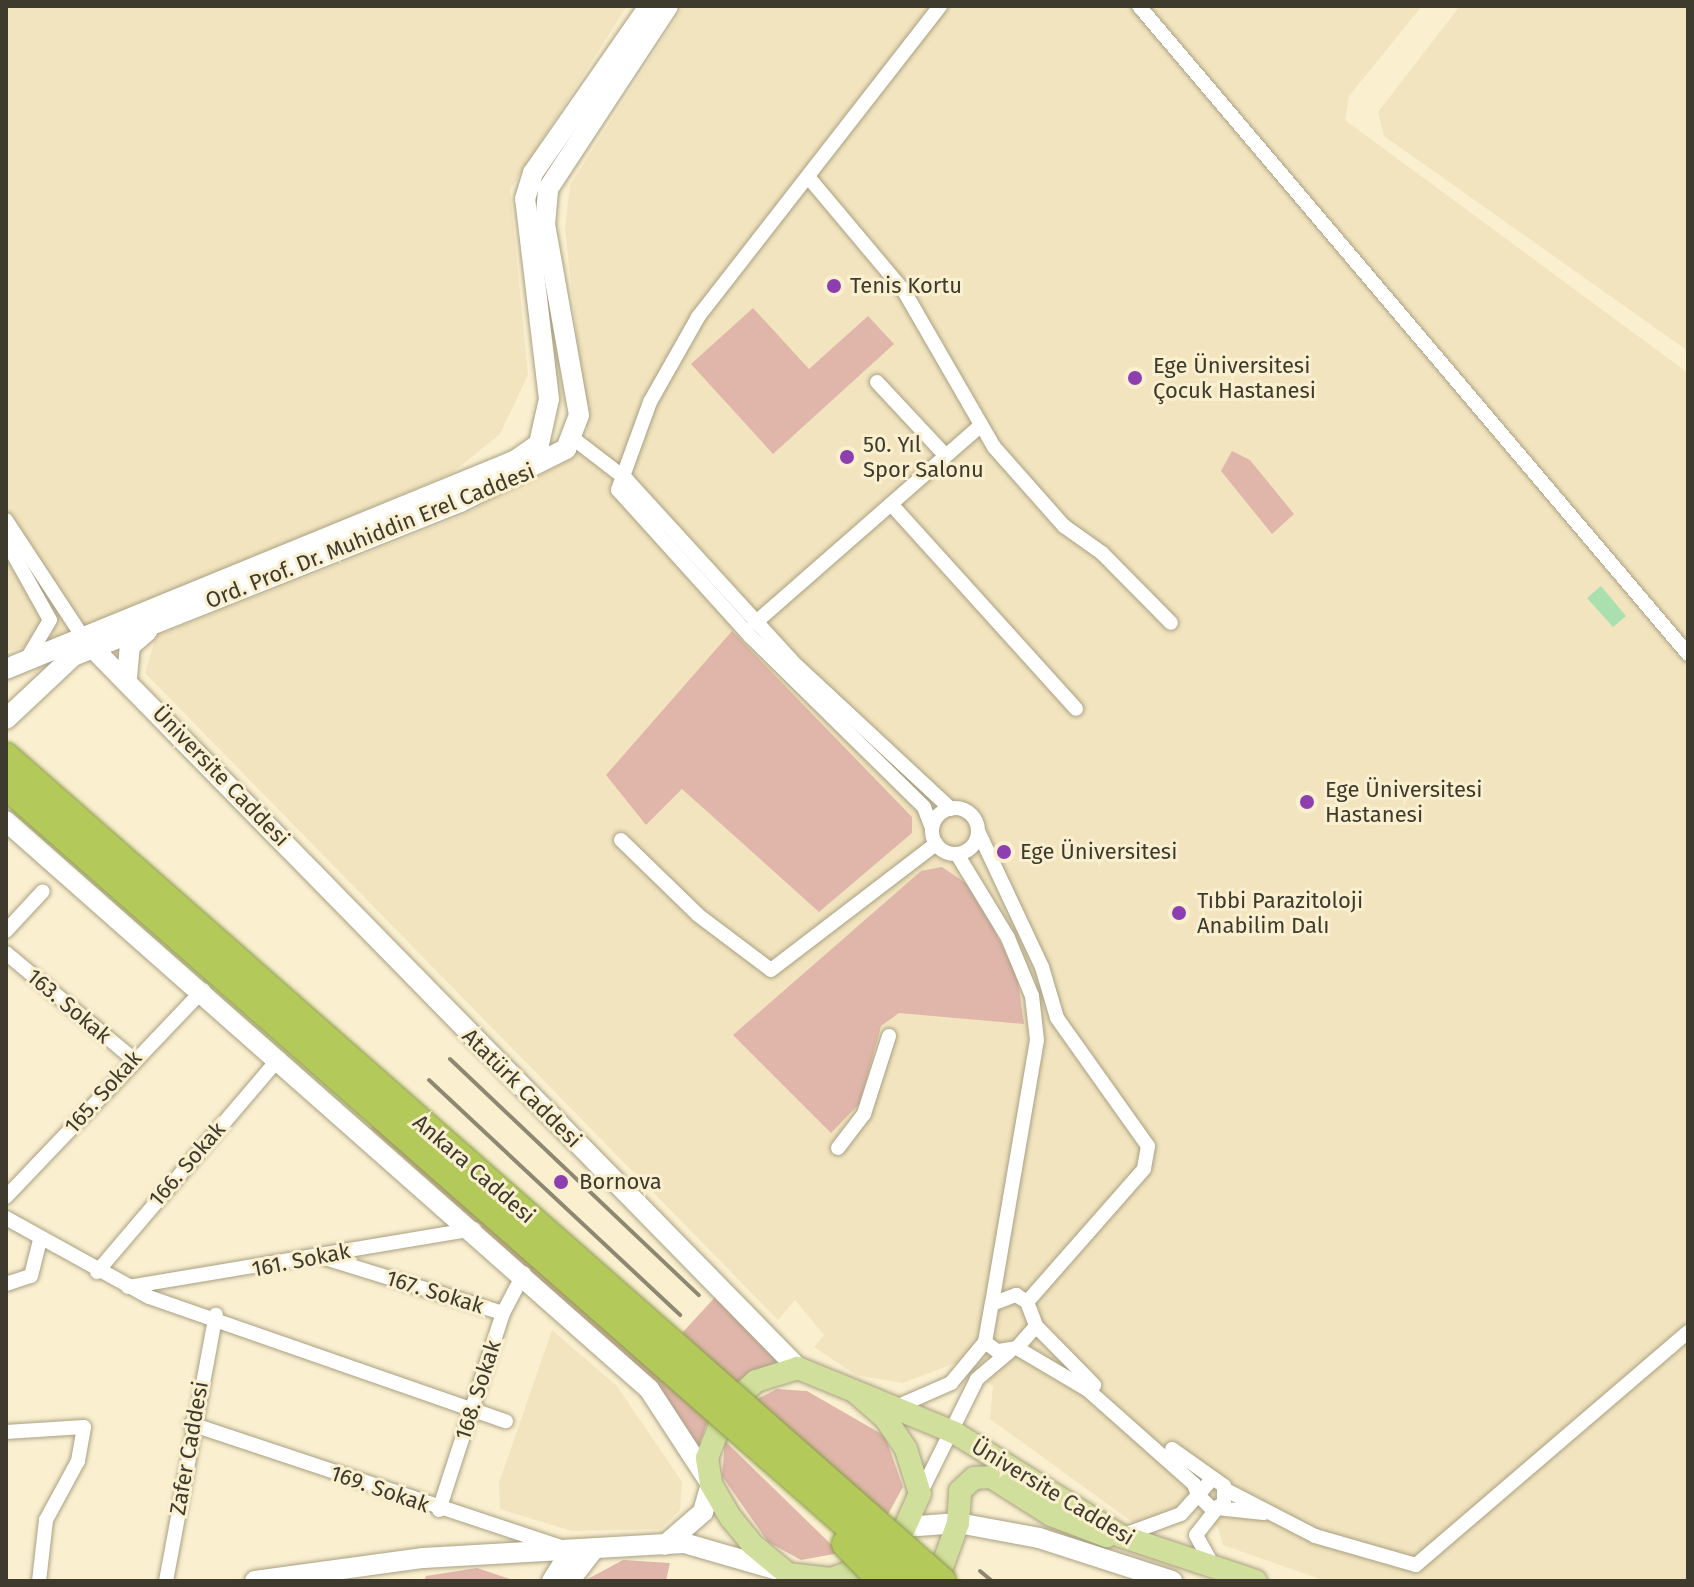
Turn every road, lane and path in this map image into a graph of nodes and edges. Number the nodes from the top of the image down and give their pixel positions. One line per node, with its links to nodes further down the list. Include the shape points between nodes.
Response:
1 (649, 6): 7 (main road, via 533,173 525,199)
2 (668, 6): 9 (main road, via 548,189 545,225)
3 (940, 6): 5 (street)
4 (1139, 6): 19 (street)
5 (810, 179): 8 (street, via 904,291); 11 (street, via 698,317)
6 (877, 382): 10 (street)
7 (545, 423): 9 (main road); 18 (main road, Ord. Prof. Dr. Muhiddin Erel Caddesi, via 516,460)
8 (979, 427): 10 (street); 16 (street, via 1064,526 1102,553)
9 (573, 438): 11 (street); 17 (main road, Ord. Prof. Dr. Muhiddin Erel Caddesi, via 460,502)
10 (946, 456): 12 (street)
11 (619, 473): 15 (street); 29 (street, via 618,490 661,539 915,797)
12 (891, 504): 15 (street); 23 (street)
13 (6, 520): 18 (street)
14 (6, 541): 20 (street, via 50,620)
15 (755, 623): 27 (street)
16 (1171, 623)
17 (152, 626): 18 (main road, Ord. Prof. Dr. Muhiddin Erel Caddesi); 22 (main road, via 130,646)
18 (88, 643): 20 (main road, Ord. Prof. Dr. Muhiddin Erel Caddesi); 22 (main road, Üniversite Caddesi); 24 (main road, Ord. Prof. Dr. Muhiddin Erel Caddesi)
19 (1688, 654)
20 (26, 659): 21 (main road, Ord. Prof. Dr. Muhiddin Erel Caddesi)
21 (6, 669)
22 (127, 678): 34 (main road, Üniversite Caddesi)
23 (1076, 709)
24 (6, 719)
25 (6, 756): 93 (highway, Ankara Caddesi, bridge)
26 (6, 786): 68 (highway, Ankara Caddesi, bridge)
27 (951, 809): 29 (street); 30 (street, via 969,814)
28 (6, 821): 38 (main road, Ankara Caddesi)
29 (932, 828): 32 (street)
30 (978, 831): 33 (street, via 974,844); 52 (street, via 1042,967 1057,1018 1148,1146 1144,1169)
31 (621, 840): 32 (street, via 698,915 771,970)
32 (936, 844): 33 (street)
33 (957, 854): 53 (street, via 1008,938 1032,996 1037,1040)
34 (316, 874): 60 (main road, Atatürk Caddesi)
35 (43, 891): 36 (street)
36 (6, 931)
37 (6, 953): 41 (street, 163. Sokak)
38 (203, 990): 40 (main road, Ankara Caddesi); 41 (street, 165. Sokak)
39 (889, 1036): 42 (street, via 864,1114)
40 (279, 1058): 45 (main road, Ankara Caddesi); 48 (street, 166. Sokak)
41 (133, 1059): 43 (street, 165. Sokak)
42 (838, 1148)
43 (6, 1197)
44 (6, 1218): 46 (street)
45 (475, 1228): 47 (street, 161. Sokak); 49 (main road, Ankara Caddesi)
46 (40, 1240): 48 (street); 50 (street, via 35,1269 22,1282)
47 (321, 1256): 51 (street, 161. Sokak); 54 (street, 167. Sokak)
48 (97, 1272): 51 (street)
49 (524, 1273): 54 (street, 168. Sokak); 70 (main road, Ankara Caddesi, via 649,1389)
50 (6, 1284)
51 (128, 1287): 55 (street)
52 (1027, 1302): 53 (street, via 1016,1295); 56 (street)
53 (992, 1304): 58 (street)
54 (503, 1313): 63 (street, 168. Sokak)
55 (216, 1315): 63 (street); 65 (street, Zafer Caddesi)
56 (1036, 1326): 59 (street); 69 (street, via 1088,1381)
57 (1688, 1332): 76 (street, via 1416,1565 1315,1536)
58 (985, 1342): 59 (street); 62 (street, via 951,1383)
59 (1013, 1350): 67 (street, via 977,1379); 73 (street, via 1088,1390 1186,1475)
60 (798, 1368): 61 (main road); 70 (main road, via 756,1381 727,1407 707,1447)
61 (854, 1391): 62 (main road, Üniversite Caddesi); 72 (main road, via 906,1449)
62 (901, 1405): 67 (main road, Üniversite Caddesi)
63 (472, 1409): 64 (street); 75 (street, 168. Sokak)
64 (506, 1421)
65 (191, 1424): 75 (street, 169. Sokak); 87 (street, Zafer Caddesi)
66 (6, 1432): 86 (street, via 84,1427 78,1461 46,1520)
67 (955, 1433): 72 (street); 79 (main road, Üniversite Caddesi)
68 (753, 1440): 91 (highway, bridge); 92 (highway, Ankara Caddesi, bridge)
69 (1210, 1481): 71 (street); 73 (street)
70 (711, 1484): 80 (main road, via 703,1512); 84 (main road, via 753,1545)
71 (1226, 1490): 74 (street); 76 (street)
72 (920, 1494): 78 (main road)
73 (1198, 1495): 74 (street, via 1204,1507); 79 (street, via 1168,1522)
74 (1217, 1508): 76 (street); 83 (street, via 1196,1535)
75 (439, 1510): 82 (street, 169. Sokak, via 530,1532)
76 (1280, 1518)
77 (965, 1524): 78 (main road); 79 (main road, via 964,1484 991,1477 1070,1524); 93 (main road); 94 (main road)
78 (905, 1527): 84 (main road, via 846,1574)
79 (1121, 1536): 83 (main road, Üniversite Caddesi)
80 (665, 1545): 81 (main road); 84 (main road, via 727,1552)
81 (594, 1549): 82 (main road); 90 (main road)
82 (571, 1551): 85 (main road, via 423,1558); 89 (main road)
83 (1217, 1569): 95 (main road, Üniversite Caddesi)
84 (793, 1577)
85 (343, 1578): 88 (main road)
86 (39, 1581)
87 (166, 1581)
88 (255, 1581)
89 (552, 1581)
90 (569, 1581)
91 (881, 1581)
92 (910, 1581)
93 (940, 1581)
94 (1172, 1581)
95 (1256, 1581)

